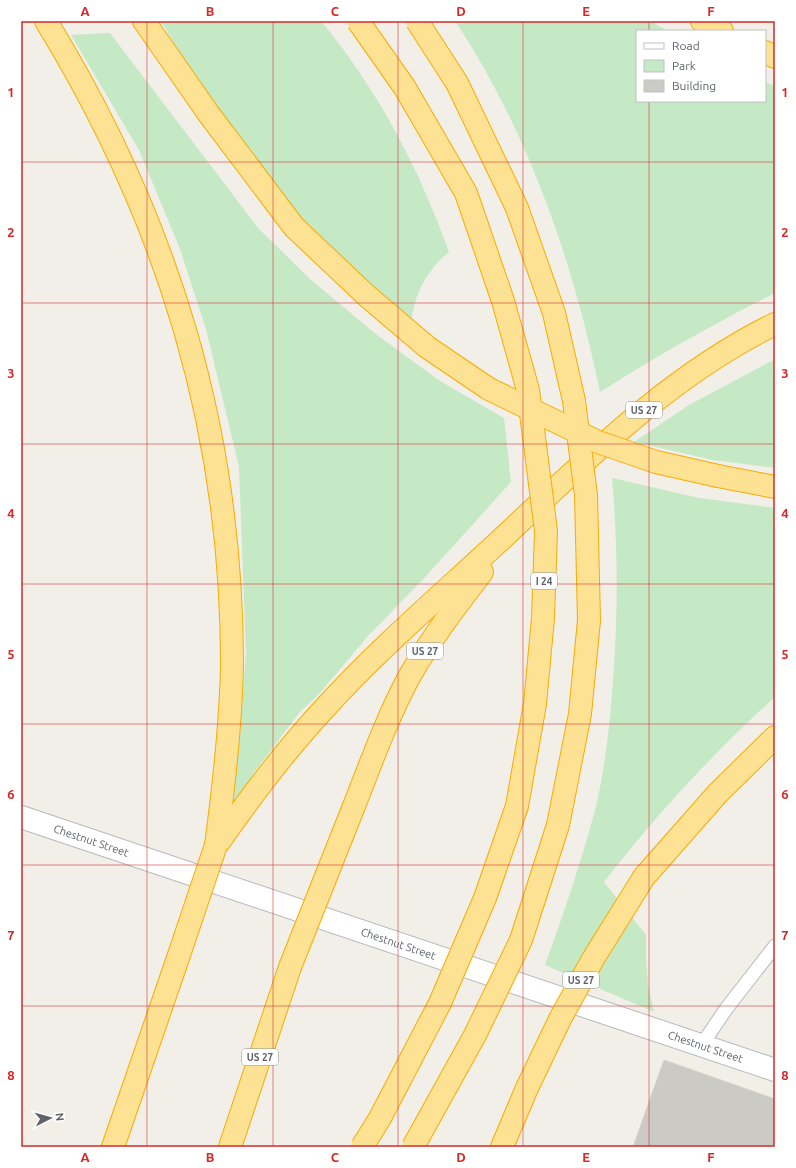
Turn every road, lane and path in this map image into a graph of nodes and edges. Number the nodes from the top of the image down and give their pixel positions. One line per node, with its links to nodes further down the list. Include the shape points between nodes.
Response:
1 (46, 21): 14 (highway, via 117,149 162,258 183,320 209,427 221,493 231,606 230,726)
2 (144, 21): 10 (highway, bridge, via 208,113 294,227 367,296 427,347 489,389 598,442 656,462)
3 (358, 21): 20 (highway, I 24, bridge, via 405,88 466,193 503,301 528,390 546,531 543,618 534,704 517,806 486,898 440,1003 380,1118)
4 (417, 21): 21 (highway, bridge, via 458,83 514,201 554,313 574,401 586,496 589,620 580,714 558,825 522,940)
5 (702, 21): 6 (highway)
6 (720, 30)
7 (766, 52): 8 (highway)
8 (775, 57)
9 (775, 324): 11 (highway, US 27, via 708,363 663,395 622,427)
10 (775, 486)
11 (528, 515): 14 (highway, via 362,670 324,709 250,798); 19 (highway, US 27, bridge, via 448,615 409,677 386,726 290,968)
12 (775, 737): 22 (highway, US 27, bridge, via 718,793 644,877 593,959 560,1019)
13 (21, 817): 16 (street, Chestnut Street)
14 (216, 845): 18 (highway, bridge)
15 (775, 946): 16 (lane, via 726,1009)
16 (702, 1046): 17 (street, Chestnut Street)
17 (775, 1070)
18 (113, 1147)
19 (230, 1147)
20 (362, 1147)
21 (413, 1147)
22 (502, 1147)

